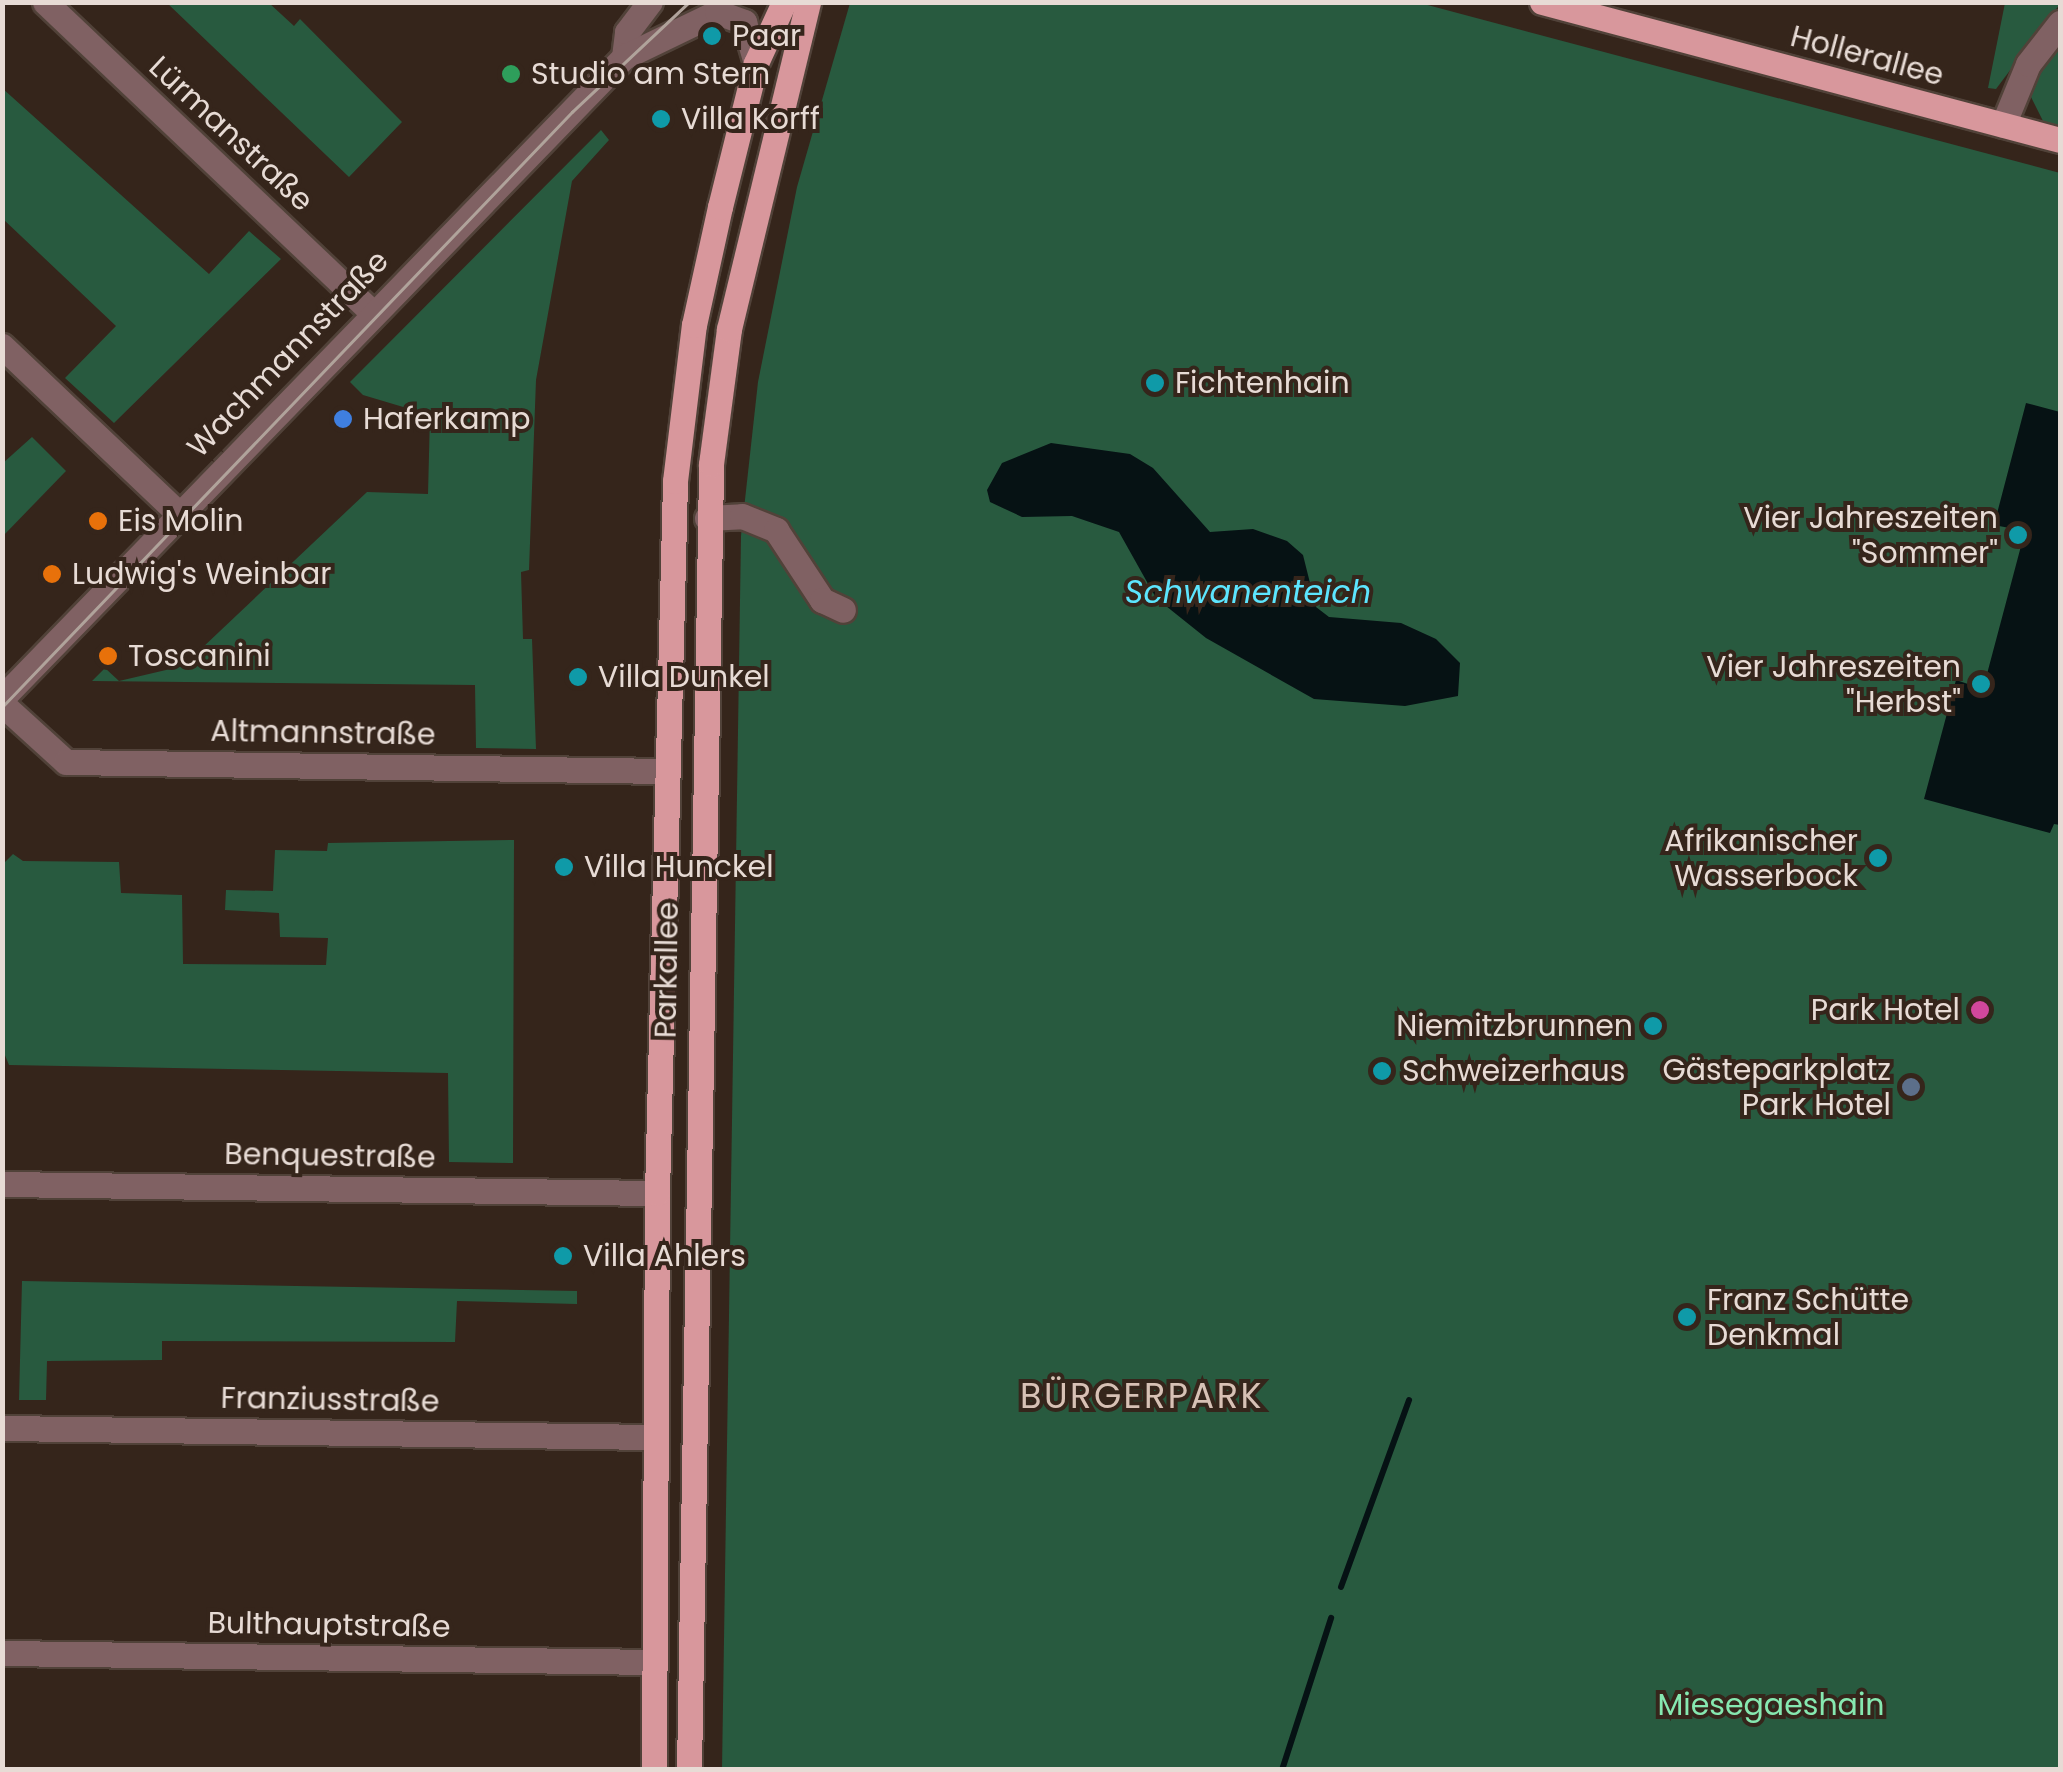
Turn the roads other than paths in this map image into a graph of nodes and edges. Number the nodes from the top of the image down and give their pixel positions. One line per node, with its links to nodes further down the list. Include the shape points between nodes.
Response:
1 (45, 2): 11 (street, Lürmanstraße)
2 (650, 2): 7 (street, Wachmannstraße, via 627,32)
3 (784, 2): 8 (main road, Parkallee)
4 (1542, 2): 9 (main road, Hollerallee)
5 (808, 3): 14 (main road, Parkallee, via 729,329)
6 (2060, 23): 9 (street, via 2028,64)
7 (624, 58): 8 (street, Wachmannstraße, via 699,16 732,13 744,22); 11 (street, Wachmannstraße)
8 (756, 63): 17 (main road, Parkallee, via 683,397)
9 (2003, 125): 10 (main road, Hollerallee)
10 (2060, 140)
11 (372, 312): 13 (street, Wachmannstraße)
12 (2, 346): 13 (street)
13 (180, 514): 16 (street, Wachmannstraße)
14 (708, 518): 15 (street, via 742,516 776,530 822,600); 25 (main road, Parkallee)
15 (843, 610)
16 (2, 701): 17 (street, Altmannstraße, via 66,762)
17 (665, 770): 19 (main road, Parkallee)
18 (2, 1184): 19 (street, Benquestraße)
19 (656, 1192): 21 (main road, Parkallee)
20 (2, 1428): 21 (street, Franziusstraße)
21 (656, 1437): 23 (main road, Parkallee)
22 (2, 1653): 23 (street, Bulthauptstraße)
23 (654, 1662): 24 (main road, Parkallee)
24 (654, 1770)
25 (689, 1770)

